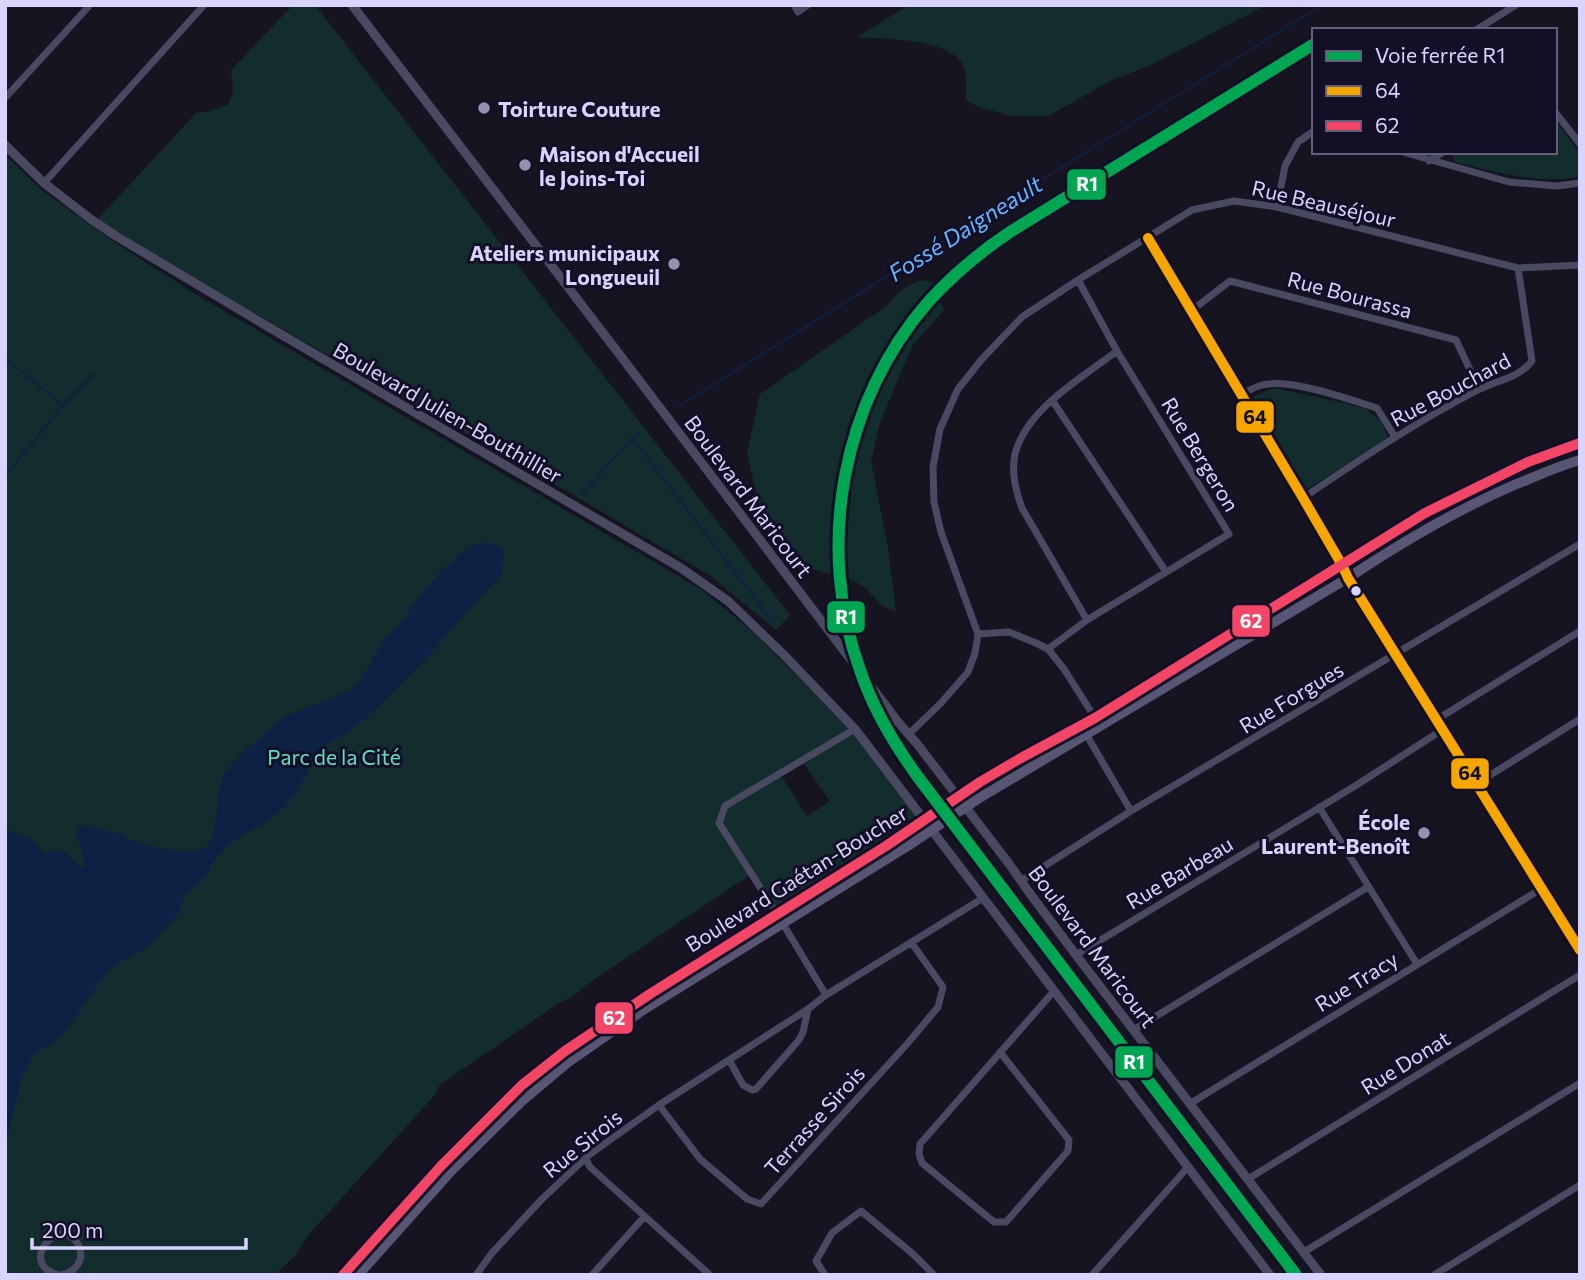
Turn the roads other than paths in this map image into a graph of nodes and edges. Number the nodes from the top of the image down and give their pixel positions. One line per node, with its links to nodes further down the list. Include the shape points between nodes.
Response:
1 (90, 5): 8 (street)
2 (204, 5): 16 (street)
3 (352, 5): 46 (street, Boulevard Maricourt)
4 (808, 5): 6 (street)
5 (1516, 5): 7 (street)
6 (796, 8)
7 (1479, 28)
8 (5, 98)
9 (1557, 115): 11 (street)
10 (1312, 132): 18 (street, via 1298,142 1285,166)
11 (1580, 144)
12 (5, 145): 16 (street, Boulevard Julien-Bouthillier)
13 (1410, 154): 15 (street)
14 (1440, 154): 15 (street)
15 (1429, 160): 17 (street, via 1509,182)
16 (44, 183): 44 (street, Boulevard Julien-Bouthillier, via 116,236 681,568 728,601)
17 (1580, 183)
18 (1277, 207): 19 (street, Rue Beauséjour, via 1234,201 1192,210); 21 (street, Rue Beauséjour)
19 (1148, 238): 22 (street, Rue Beauséjour); 23 (street)
20 (1580, 265): 21 (street, Rue Beauséjour)
21 (1518, 268): 25 (street, Rue Bouchard, via 1532,361 1524,371)
22 (1079, 280): 24 (street, Rue Bergeron); 38 (street, Rue Beauséjour, via 1021,317 958,389 940,429 933,467 934,502)
23 (1191, 311): 25 (street, Rue Bourassa, via 1230,281 1455,340); 26 (street)
24 (1117, 351): 27 (street); 34 (street, Rue Bergeron, via 1229,534)
25 (1479, 389): 28 (street, Rue Bouchard)
26 (1241, 394): 28 (street, via 1262,385 1289,384 1351,400 1377,408); 31 (street)
27 (1052, 400): 34 (street); 36 (street, via 1036,416 1015,453 1016,491)
28 (1395, 437): 31 (street, Rue Bouchard)
29 (1580, 443): 33 (main road, Boulevard Gaétan-Boucher, via 1455,497)
30 (1580, 460): 35 (main road, Boulevard Gaétan-Boucher, via 1440,520)
31 (1303, 498): 33 (street)
32 (1580, 544): 40 (street, Rue Forgues)
33 (1342, 565): 35 (street); 41 (main road, Boulevard Gaétan-Boucher)
34 (1166, 572): 36 (street, Rue Bergeron)
35 (1348, 578): 40 (street); 47 (main road, Boulevard Gaétan-Boucher)
36 (1087, 620): 39 (street, Rue Bergeron)
37 (1580, 631): 43 (street)
38 (978, 634): 39 (street, via 1009,632); 46 (street, via 968,672)
39 (1048, 649): 41 (street)
40 (1396, 655): 43 (street); 50 (street, Rue Forgues)
41 (1094, 718): 51 (main road, Boulevard Gaétan-Boucher, bridge, via 981,782)
42 (1580, 719): 48 (street)
43 (1436, 720): 45 (street)
44 (855, 729): 55 (street, Boulevard Julien-Bouthillier); 56 (street, via 725,806 719,823)
45 (1442, 730): 48 (street); 49 (street, Rue Barbeau)
46 (909, 734): 52 (street, Boulevard Maricourt)
47 (1086, 734): 50 (street); 51 (main road, Boulevard Gaétan-Boucher, bridge)
48 (1476, 785): 54 (street)
49 (1319, 807): 53 (street); 59 (street, Rue Barbeau)
50 (1131, 811): 52 (street, Rue Forgues)
51 (889, 850): 56 (main road, Boulevard Gaétan-Boucher)
52 (1021, 881): 59 (street, Boulevard Maricourt)
53 (1368, 887): 60 (street); 65 (street)
54 (1541, 889): 58 (street); 60 (street, Rue Tracy)
55 (983, 898): 57 (street, Rue Sirois); 62 (street, Boulevard Julien-Bouthillier)
56 (780, 919): 63 (street); 82 (main road, Boulevard Gaétan-Boucher, via 650,994 528,1080 441,1166); 83 (main road, Boulevard Gaétan-Boucher, via 550,1077 452,1170)
57 (911, 942): 63 (street, Rue Sirois); 70 (street, Terrasse Sirois, via 943,987 938,1007 761,1204 747,1199 700,1159)
58 (1580, 950)
59 (1076, 955): 65 (street, Boulevard Maricourt)
60 (1417, 964): 69 (street, Rue Tracy)
61 (1580, 975): 73 (street, Rue Donat)
62 (1054, 991): 66 (street); 72 (street, Boulevard Julien-Bouthillier)
63 (826, 995): 64 (street, Rue Sirois)
64 (808, 1009): 67 (street, Rue Sirois); 67 (street, via 799,1040 756,1089 743,1086)
65 (1135, 1030): 69 (street, Boulevard Maricourt)
66 (999, 1052): 66 (street, via 920,1143 919,1154 922,1163 994,1222 1006,1222 1068,1151 1069,1140)
67 (729, 1060): 70 (street, Rue Sirois)
68 (1580, 1083): 76 (street)
69 (1191, 1103): 73 (street, Boulevard Maricourt)
70 (659, 1105): 71 (street, Rue Sirois)
71 (586, 1159): 75 (street); 84 (street, Rue Sirois, via 542,1199)
72 (1188, 1167): 78 (street, Boulevard Julien-Bouthillier); 88 (street)
73 (1248, 1179): 76 (street, Boulevard Maricourt)
74 (1580, 1185): 90 (street)
75 (644, 1217): 79 (street); 85 (street)
76 (1304, 1252): 89 (street, Boulevard Maricourt)
77 (77, 1267): 80 (street); 81 (street); 81 (street, via 81,1255 77,1243 67,1236 54,1236 45,1242 41,1260 47,1269)
78 (1264, 1272)
79 (705, 1273)
80 (82, 1274)
81 (61, 1275)
82 (343, 1275)
83 (358, 1275)
84 (476, 1275)
85 (592, 1275)
86 (825, 1275): 87 (street, via 816,1261 832,1233 861,1212)
87 (934, 1275)
88 (1092, 1275)
89 (1321, 1275)
90 (1434, 1275)

